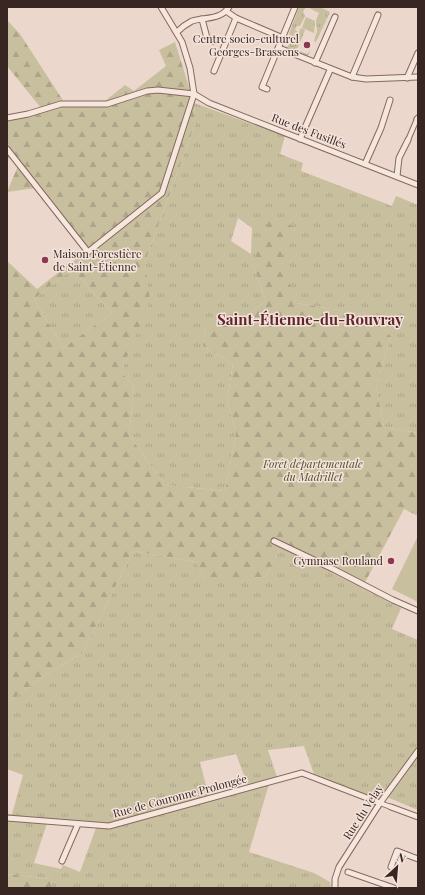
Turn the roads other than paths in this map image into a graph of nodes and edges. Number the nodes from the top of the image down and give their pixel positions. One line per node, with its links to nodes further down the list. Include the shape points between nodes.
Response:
1 (161, 7): 8 (street)
2 (295, 7): 9 (street)
3 (228, 9): 6 (street); 7 (street, via 213,17)
4 (378, 16): 16 (street)
5 (335, 17): 13 (street)
6 (236, 18): 9 (street); 15 (street)
7 (202, 19): 8 (street, via 190,22); 10 (street, via 207,38)
8 (177, 32): 20 (street, via 188,59)
9 (283, 38): 11 (street)
10 (213, 40)
11 (279, 48): 13 (street); 19 (street, via 262,87)
12 (418, 53): 18 (street)
13 (315, 63): 14 (street)
14 (330, 70): 16 (street); 24 (street)
15 (214, 71)
16 (352, 77): 18 (street)
17 (418, 77): 18 (street)
18 (407, 78)
19 (267, 89)
20 (194, 94): 22 (street, via 147,91 107,104 61,104); 24 (street, Rue des Fusillés, via 209,103); 26 (street, via 162,193 88,252)
21 (390, 100): 27 (street, via 382,128)
22 (7, 118)
23 (418, 118): 25 (street)
24 (300, 139): 27 (street, Rue des Fusillés)
25 (408, 140): 28 (street, via 399,158)
26 (7, 149)
27 (365, 164): 28 (street, Rue des Fusillés)
28 (396, 176): 29 (street, Rue des Fusillés)
29 (418, 185)
30 (274, 541): 31 (street)
31 (418, 612)
32 (418, 751): 33 (street, Rue du Velay)
33 (380, 803): 34 (street); 37 (street, Rue de Couronne Prolongée, via 302,773 114,824); 42 (street, Rue du Velay, via 338,867)
34 (392, 807): 35 (street)
35 (418, 817)
36 (7, 818): 37 (street, Rue de Couronne Prolongée, via 31,818)
37 (78, 824): 39 (street)
38 (418, 859): 40 (street, via 397,852)
39 (62, 861)
40 (391, 866)
41 (348, 872): 43 (street)
42 (335, 888)
43 (394, 888)

